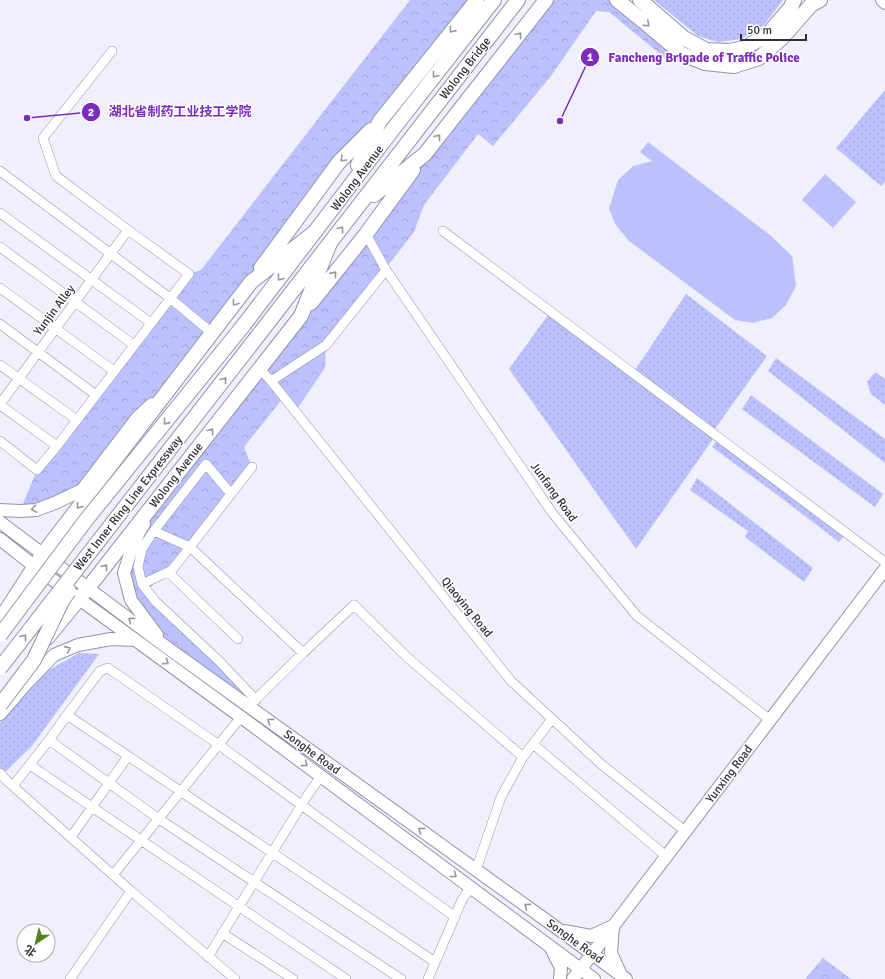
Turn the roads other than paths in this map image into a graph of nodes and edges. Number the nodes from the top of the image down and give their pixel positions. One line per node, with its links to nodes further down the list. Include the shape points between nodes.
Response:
1 (477, 0): 12 (highway, one-way to 12)
2 (494, 0): 13 (highway, Wolong Bridge, one-way to 13)
3 (518, 0): 14 (highway, Wolong Bridge)
4 (546, 0): 15 (highway, one-way to 4)
5 (617, 0): 7 (highway, one-way to 7, via 682,54 705,63 734,66 759,58 782,39 811,5)
6 (640, 0): 9 (highway, via 684,38 706,50 729,51 745,48 768,34)
7 (820, 0)
8 (882, 0): 10 (main road)
9 (793, 3)
10 (885, 3)
11 (112, 51): 20 (street, via 43,138 56,176)
12 (380, 121): 17 (highway); 29 (highway, one-way to 29, via 339,162)
13 (397, 124): 17 (highway, Wolong Avenue)
14 (411, 137): 18 (highway, Wolong Avenue)
15 (425, 154): 18 (highway); 23 (highway)
16 (0, 171): 26 (street)
17 (342, 198): 21 (highway, Wolong Avenue)
18 (357, 209): 24 (highway, Wolong Avenue, one-way to 18)
19 (0, 213): 28 (street)
20 (128, 230): 26 (street, Yunjin Alley); 31 (street, via 189,274)
21 (316, 231): 29 (highway, Wolong Avenue); 36 (highway, Wolong Avenue, one-way to 36)
22 (443, 231): 64 (street)
23 (366, 234): 27 (street, Junfang Road); 33 (highway, one-way to 23)
24 (330, 243): 33 (highway, Wolong Avenue); 39 (highway, Wolong Avenue)
25 (0, 247): 32 (street)
26 (111, 254): 28 (street, Yunjin Alley); 31 (street)
27 (386, 270): 46 (street, via 326,345); 83 (street, Junfang Road, via 553,514 637,616)
28 (91, 280): 32 (street, Yunjin Alley); 34 (street)
29 (251, 282): 38 (highway, Wolong Avenue, one-way to 38)
30 (0, 288): 37 (street)
31 (170, 298): 34 (street); 38 (street)
32 (75, 302): 37 (street, Yunjin Alley); 40 (street)
33 (301, 316): 43 (highway, Wolong Avenue)
34 (151, 323): 40 (street)
35 (0, 324): 41 (street)
36 (243, 326): 57 (highway, West Inner Ring Line Expressway, one-way to 57, bridge)
37 (55, 329): 41 (street, Yunjin Alley); 44 (street)
38 (212, 333): 47 (highway, Wolong Avenue)
39 (257, 337): 60 (highway, West Inner Ring Line Expressway, one-way to 39, bridge)
40 (134, 345): 44 (street)
41 (38, 352): 45 (street, Yunjin Alley); 48 (street)
42 (0, 365): 45 (street)
43 (260, 369): 46 (street, Qiaoying Road); 55 (highway, Wolong Avenue, one-way to 43)
44 (114, 371): 48 (street)
45 (18, 379): 49 (street, Yunjin Alley); 50 (street)
46 (271, 381): 82 (street, Qiaoying Road, via 511,680)
47 (173, 384): 56 (main road, one-way to 56, via 137,418 82,490 36,510); 63 (highway, Wolong Avenue, one-way to 63)
48 (96, 396): 50 (street)
49 (0, 404): 52 (street)
50 (77, 420): 52 (street)
51 (0, 441): 52 (street, via 37,470)
52 (57, 446)
53 (252, 467): 54 (street)
54 (231, 494): 59 (street, via 206,464); 62 (street)
55 (160, 495): 68 (highway, Wolong Avenue, one-way to 55); 73 (main road, via 139,532 124,574 131,600)
56 (0, 510)
57 (86, 520): 69 (highway, bridge, via 40,583); 70 (highway, West Inner Ring Line Expressway, bridge)
58 (0, 522): 63 (main road, Songhe Road)
59 (154, 531): 62 (street); 67 (street, via 142,549 138,567)
60 (104, 533): 75 (highway, West Inner Ring Line Expressway, one-way to 60, bridge); 78 (highway, bridge, via 62,601 34,660)
61 (0, 539): 63 (main road, Songhe Road)
62 (190, 548): 66 (street); 74 (street)
63 (38, 561): 68 (main road, Songhe Road); 69 (highway, Wolong Avenue)
64 (885, 562)
65 (885, 569): 83 (main road, Yunxing Road)
66 (168, 572): 67 (street); 71 (street)
67 (142, 584): 77 (street, via 156,602 219,661)
68 (84, 594): 72 (main road, Songhe Road); 73 (main road, Songhe Road, one-way to 68); 76 (highway, Wolong Avenue)
69 (0, 620)
70 (0, 635)
71 (238, 639)
72 (135, 640): 79 (main road, one-way to 72, via 54,656 78,645 111,639); 81 (main road, Songhe Road, one-way to 81)
73 (165, 646): 77 (main road, Songhe Road)
74 (303, 653): 77 (street); 88 (street, via 354,604 408,658)
75 (0, 668)
76 (0, 694)
77 (252, 703): 103 (main road, Songhe Road, one-way to 77)
78 (0, 705)
79 (0, 714)
80 (67, 715): 84 (street); 86 (street, via 100,671 108,668); 87 (street)
81 (241, 717): 86 (street); 91 (main road, Songhe Road, one-way to 91)
82 (552, 719): 85 (street); 98 (street, Qiaoying Road, via 601,764)
83 (770, 720): 98 (main road, Yunxing Road)
84 (49, 740): 89 (street); 92 (street)
85 (533, 744): 88 (street); 102 (street)
86 (219, 745): 94 (street); 95 (street)
87 (128, 756): 92 (street); 94 (street)
88 (523, 757): 103 (street, via 501,797)
89 (30, 765): 93 (street); 96 (street)
90 (0, 773): 93 (street)
91 (321, 776): 95 (street); 106 (main road, Songhe Road, one-way to 106)
92 (109, 783): 96 (street); 97 (street)
93 (13, 786): 99 (street)
94 (180, 792): 97 (street); 101 (street)
95 (301, 805): 101 (street); 109 (street)
96 (92, 807): 99 (street); 100 (street)
97 (159, 819): 100 (street); 105 (street)
98 (685, 831): 102 (main road, Yunxing Road)
99 (71, 837): 104 (street)
100 (141, 840): 104 (street); 108 (street)
101 (272, 853): 105 (street); 116 (street)
102 (666, 856): 110 (main road, Yunxing Road)
103 (476, 870): 111 (main road, Songhe Road, one-way to 103)
104 (113, 875): 107 (street)
105 (254, 882): 108 (street); 124 (street)
106 (470, 887): 109 (street); 113 (main road, Songhe Road)
107 (131, 891): 115 (street); 119 (street)
108 (238, 907): 112 (street); 123 (street)
109 (454, 917): 116 (street)
110 (613, 926): 111 (main road, via 591,936); 114 (main road, Yunxing Road); 118 (main road, via 611,953)
111 (561, 931): 114 (main road, Songhe Road)
112 (222, 933): 115 (street); 122 (street)
113 (549, 945): 117 (main road, Songhe Road); 126 (main road, via 561,968)
114 (592, 954): 117 (main road, Yunxing Road); 118 (main road, Songhe Road)
115 (208, 957): 120 (street); 121 (street)
116 (435, 962): 125 (street)
117 (581, 969): 127 (main road, Yunxing Road); 128 (main road, Songhe Road)
118 (623, 977)
119 (70, 979)
120 (235, 979)
121 (244, 979)
122 (293, 979)
123 (346, 979)
124 (400, 979)
125 (428, 979)
126 (560, 979)
127 (573, 979)
128 (594, 979)

